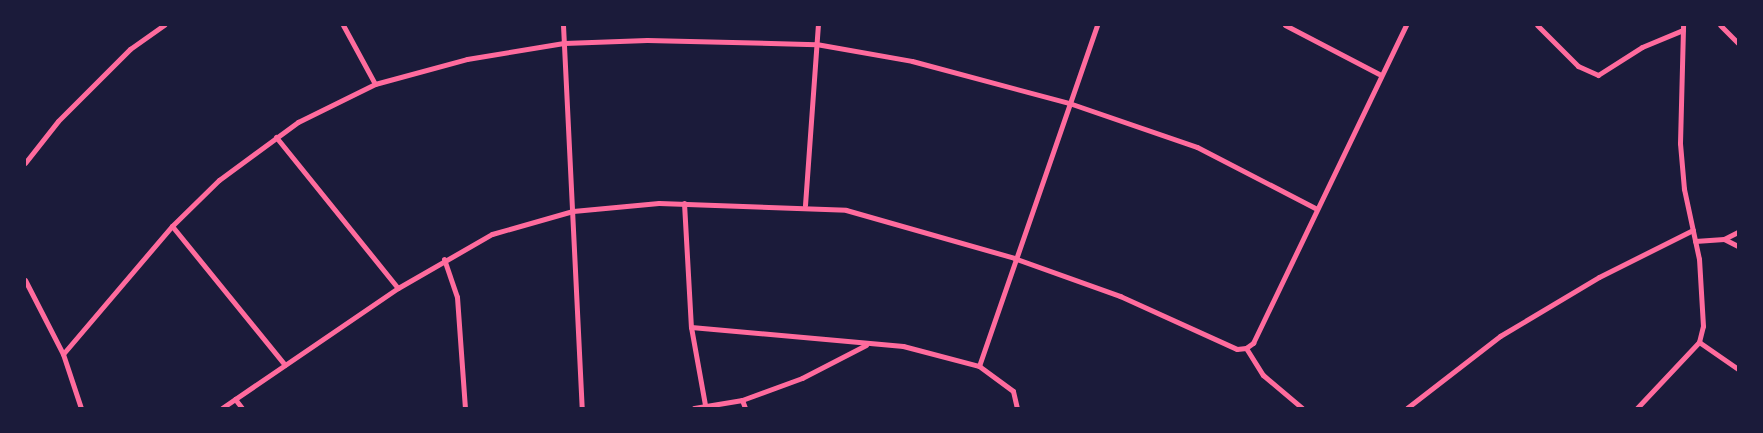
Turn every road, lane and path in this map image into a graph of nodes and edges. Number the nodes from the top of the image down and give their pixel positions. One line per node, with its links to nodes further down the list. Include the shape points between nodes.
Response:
1 (164, 25): 18 (street, via 130,49 58,121)
2 (343, 25): 15 (street)
3 (563, 25): 11 (street)
4 (818, 25): 12 (street)
5 (1097, 25): 16 (street)
6 (1285, 25): 14 (street)
7 (1406, 25): 14 (street)
8 (1537, 25): 10 (street, via 1578,66 1598,75 1649,43)
9 (1720, 25): 13 (street)
10 (1683, 27): 24 (street, via 1680,143)
11 (564, 43): 12 (street, via 647,40); 15 (street, via 467,59); 22 (street)
12 (816, 44): 16 (street, via 912,61); 20 (street)
13 (1738, 44)
14 (1379, 74): 21 (street)
15 (375, 84): 17 (street)
16 (1069, 103): 21 (street, via 1197,147); 29 (street)
17 (276, 136): 23 (street, via 219,180); 32 (street)
18 (25, 163)
19 (684, 203): 20 (street); 22 (street); 33 (street)
20 (805, 205): 29 (street, via 846,210)
21 (1317, 209): 36 (street, via 1253,343)
22 (573, 212): 30 (street, via 492,234); 48 (street)
23 (172, 226): 37 (street); 38 (street)
24 (1693, 230): 27 (street); 53 (street, via 1599,277 1500,336)
25 (1738, 232): 26 (street)
26 (1724, 239): 27 (street); 28 (street)
27 (1695, 241): 34 (street, via 1704,296)
28 (1738, 246)
29 (1014, 258): 36 (street, via 1120,296 1237,349); 39 (street)
30 (444, 259): 32 (street); 47 (street, via 456,298)
31 (25, 280): 37 (street)
32 (398, 288): 38 (street)
33 (691, 327): 35 (street); 43 (street)
34 (1699, 342): 40 (street); 54 (street)
35 (867, 344): 39 (street, via 903,346); 42 (street, via 802,378)
36 (1246, 348): 52 (street, via 1263,375)
37 (63, 354): 44 (street)
38 (285, 365): 41 (street)
39 (979, 366): 51 (street, via 1013,391)
40 (1738, 369)
41 (235, 399): 45 (street); 46 (street)
42 (742, 400): 43 (street); 50 (street)
43 (705, 405): 49 (street)
44 (81, 408)
45 (222, 408)
46 (242, 408)
47 (465, 408)
48 (582, 408)
49 (694, 408)
50 (745, 408)
51 (1017, 408)
52 (1302, 408)
53 (1407, 408)
54 (1637, 408)

